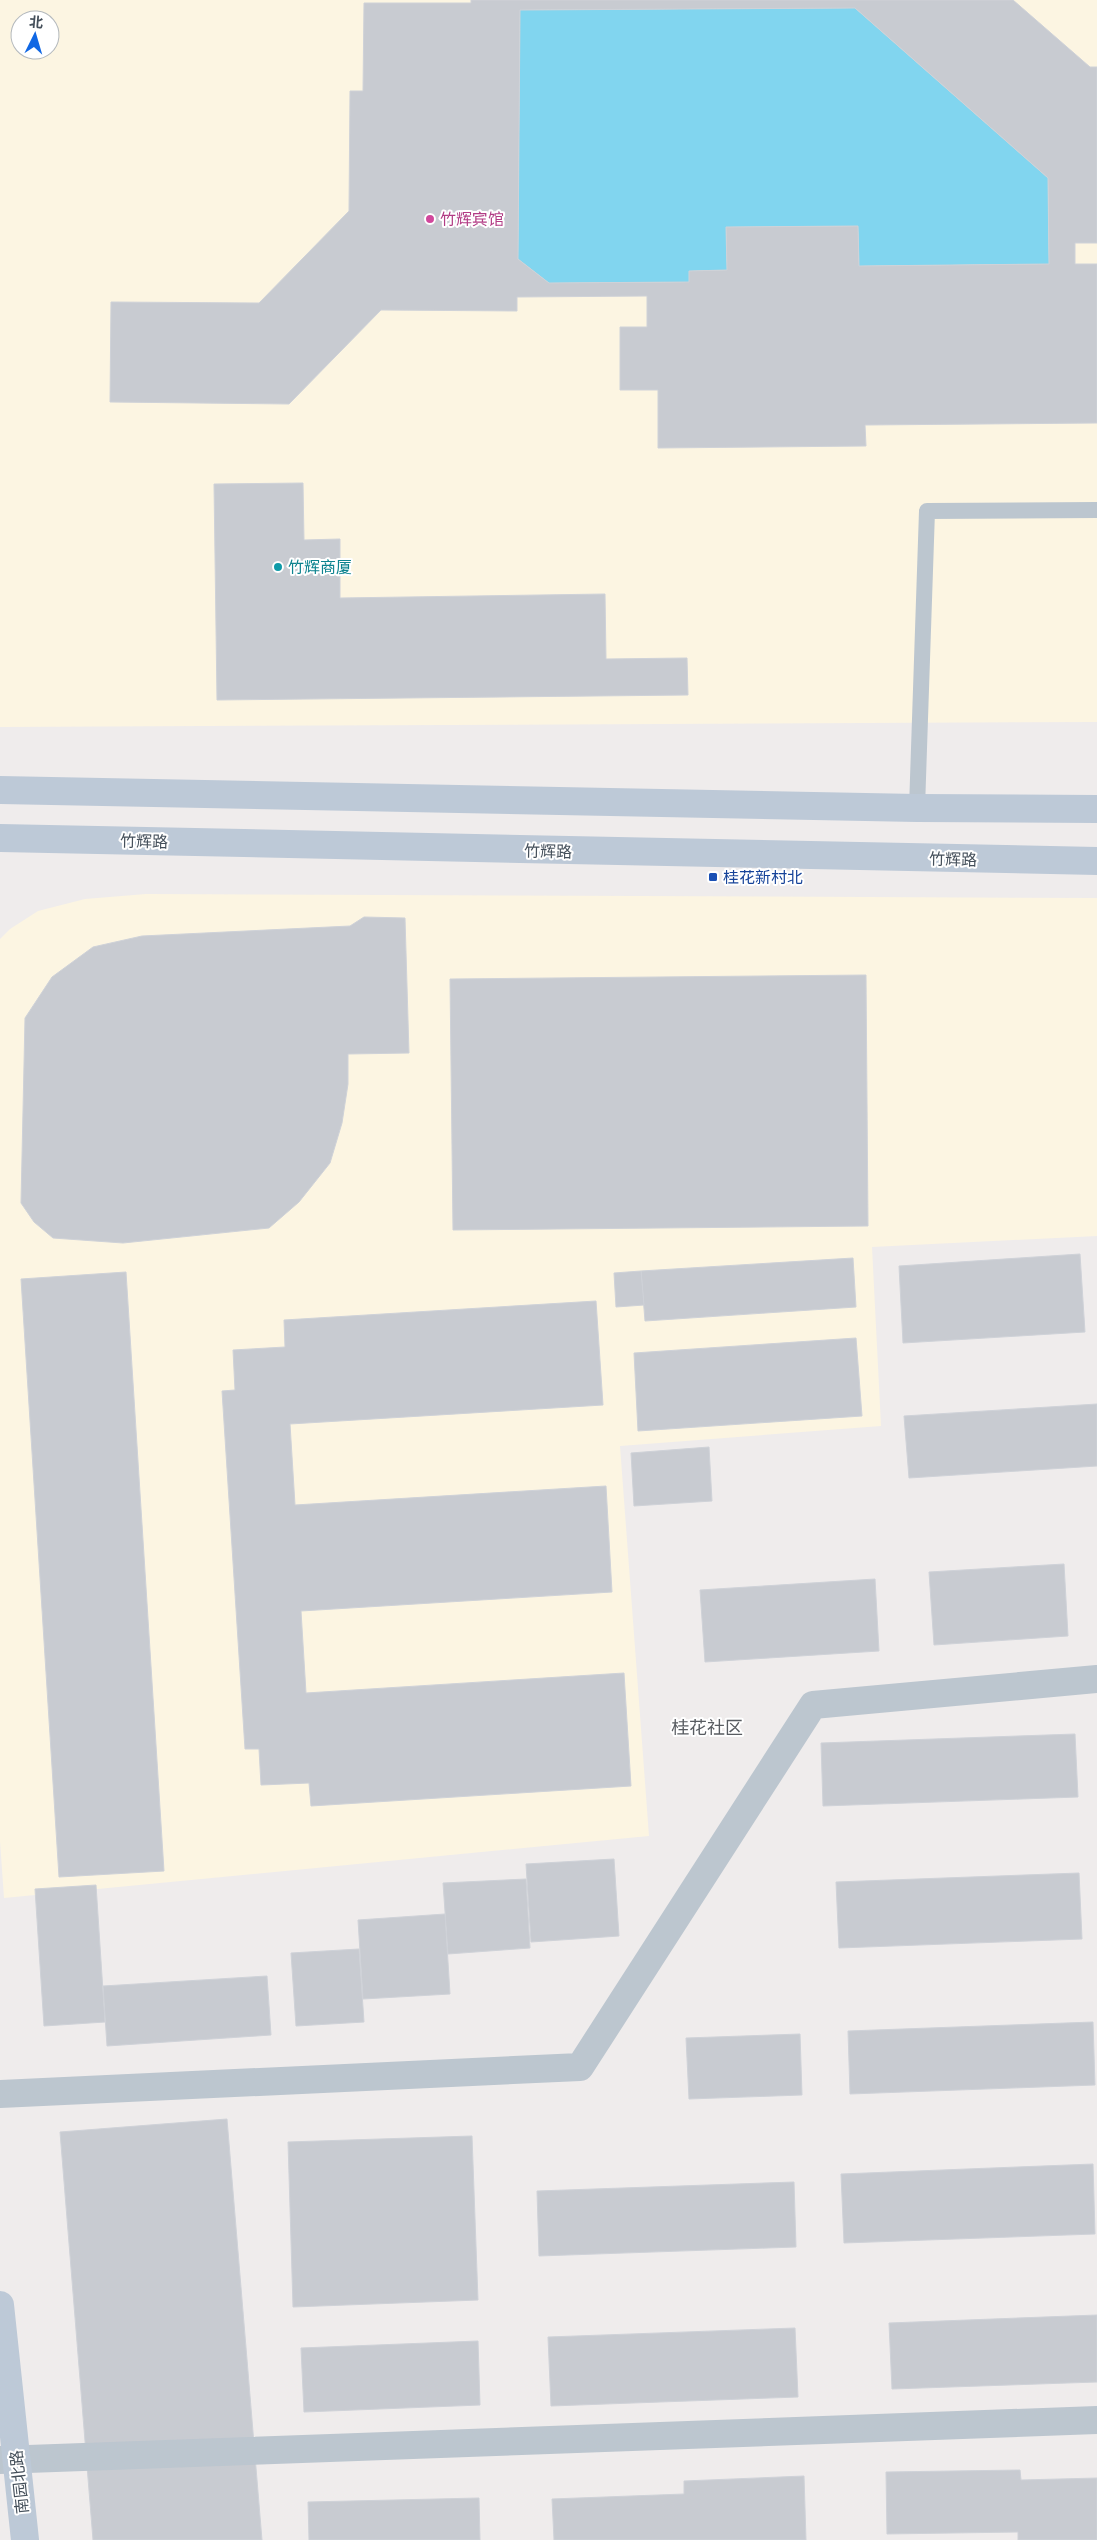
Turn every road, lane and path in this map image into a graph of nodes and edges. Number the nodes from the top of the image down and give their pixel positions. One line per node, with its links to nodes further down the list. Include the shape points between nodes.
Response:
1 (1097, 510): 3 (lane, via 927,511)
2 (0, 790): 3 (main road)
3 (917, 808): 4 (main road)
4 (1097, 808)
5 (0, 838): 6 (main road, 竹辉路)
6 (1097, 861)
7 (1097, 1679): 8 (street, via 813,1705 580,2067)
8 (0, 2094)
9 (0, 2305): 11 (main road, 南园北路)
10 (1097, 2420): 11 (street)
11 (8, 2459): 12 (main road, 南园北路)
12 (25, 2540)

